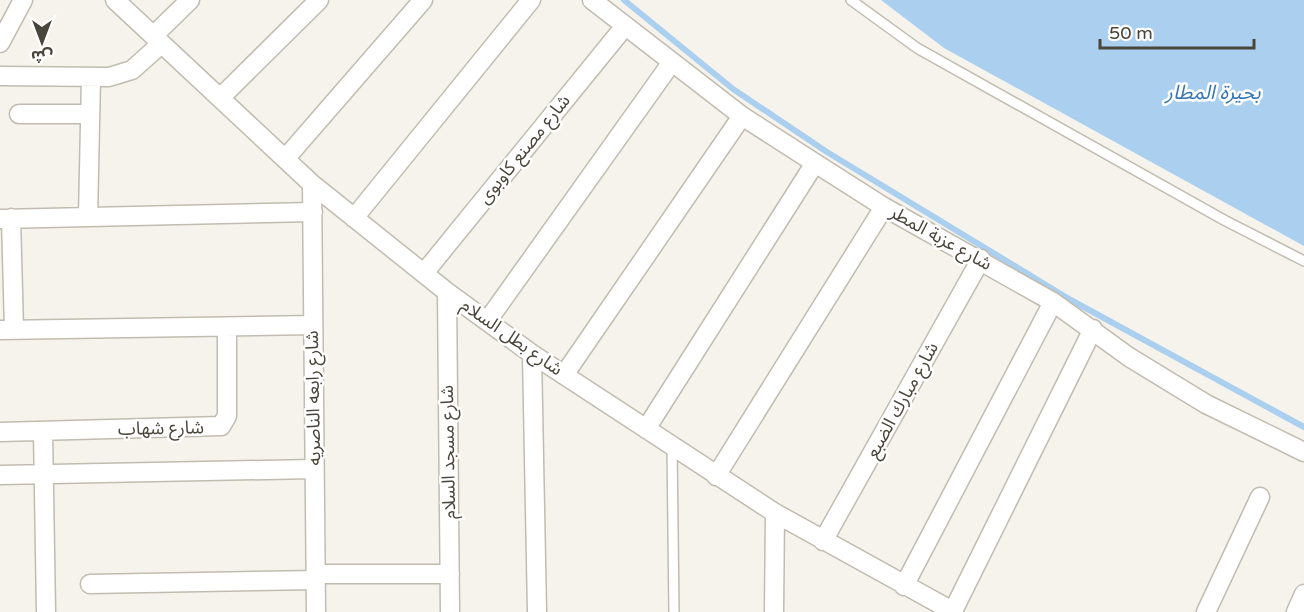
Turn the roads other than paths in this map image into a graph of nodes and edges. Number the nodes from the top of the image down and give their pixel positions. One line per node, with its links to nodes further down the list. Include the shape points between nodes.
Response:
1 (23, 0): 11 (street)
2 (115, 0): 10 (street, شارع بطل السلام)
3 (190, 0): 10 (street)
4 (319, 0): 15 (street)
5 (423, 0): 19 (street)
6 (531, 0): 26 (street)
7 (592, 0): 9 (street, شارع عزبة المطر)
8 (851, 0): 28 (lane, via 918,48)
9 (625, 26): 12 (street, شارع عزبة المطر); 29 (street, شارع مصنع كاوبوى)
10 (157, 40): 14 (street, via 132,70); 15 (street, شارع بطل السلام)
11 (0, 43)
12 (672, 62): 18 (street, شارع عزبة المطر); 32 (street)
13 (0, 76): 14 (street)
14 (91, 78): 17 (street)
15 (220, 98): 19 (street, شارع بطل السلام)
16 (19, 114): 17 (street)
17 (90, 114): 24 (street)
18 (742, 116): 20 (street, شارع عزبة المطر); 38 (street)
19 (285, 159): 21 (street, شارع بطل السلام)
20 (815, 163): 22 (street, شارع عزبة المطر); 39 (street)
21 (312, 184): 23 (street, شارع رابعه الناصريه); 26 (street, شارع بطل السلام)
22 (884, 207): 27 (street, شارع عزبة المطر); 47 (street)
23 (313, 212): 24 (street); 33 (street, شارع رابعه الناصريه)
24 (88, 217): 25 (street)
25 (5, 218): 36 (street)
26 (354, 218): 29 (street, شارع بطل السلام)
27 (981, 259): 31 (street, شارع عزبة المطر); 50 (street, شارع مبارك الضبع)
28 (1304, 261)
29 (424, 273): 30 (street, شارع بطل السلام)
30 (447, 292): 32 (street, شارع بطل السلام); 51 (street, شارع مسجد السلام)
31 (1053, 302): 35 (street, شارع عزبة المطر); 54 (street)
32 (488, 320): 37 (street, شارع بطل السلام)
33 (313, 325): 34 (street); 44 (street, شارع رابعه الناصريه)
34 (227, 327): 36 (street); 40 (street, شارع شهاب, via 227,416 221,426)
35 (1093, 329): 43 (street, شارع عزبة المطر, via 1129,357 1206,404); 62 (street)
36 (7, 330)
37 (532, 354): 38 (street, شارع بطل السلام); 59 (street)
38 (564, 375): 39 (street, شارع بطل السلام)
39 (645, 429): 42 (street, شارع بطل السلام)
40 (43, 431): 41 (street, شارع شهاب); 45 (street)
41 (0, 432)
42 (672, 447): 47 (street, شارع بطل السلام); 60 (lane)
43 (1304, 452)
44 (314, 469): 45 (street); 52 (street, شارع رابعه الناصريه)
45 (44, 474): 46 (street); 56 (street)
46 (0, 475)
47 (716, 476): 49 (street, شارع بطل السلام)
48 (1260, 497): 63 (street)
49 (775, 513): 50 (street, شارع بطل السلام); 61 (street)
50 (823, 541): 54 (street, شارع بطل السلام)
51 (450, 574): 52 (street); 58 (street, شارع مسجد السلام)
52 (316, 577): 53 (street); 57 (street, شارع رابعه الناصريه)
53 (90, 584)
54 (904, 586): 62 (street, شارع بطل السلام)
55 (1304, 594): 64 (street)
56 (46, 612)
57 (316, 612)
58 (450, 612)
59 (537, 612)
60 (674, 612)
61 (774, 612)
62 (954, 612)
63 (1206, 612)
64 (1296, 612)

